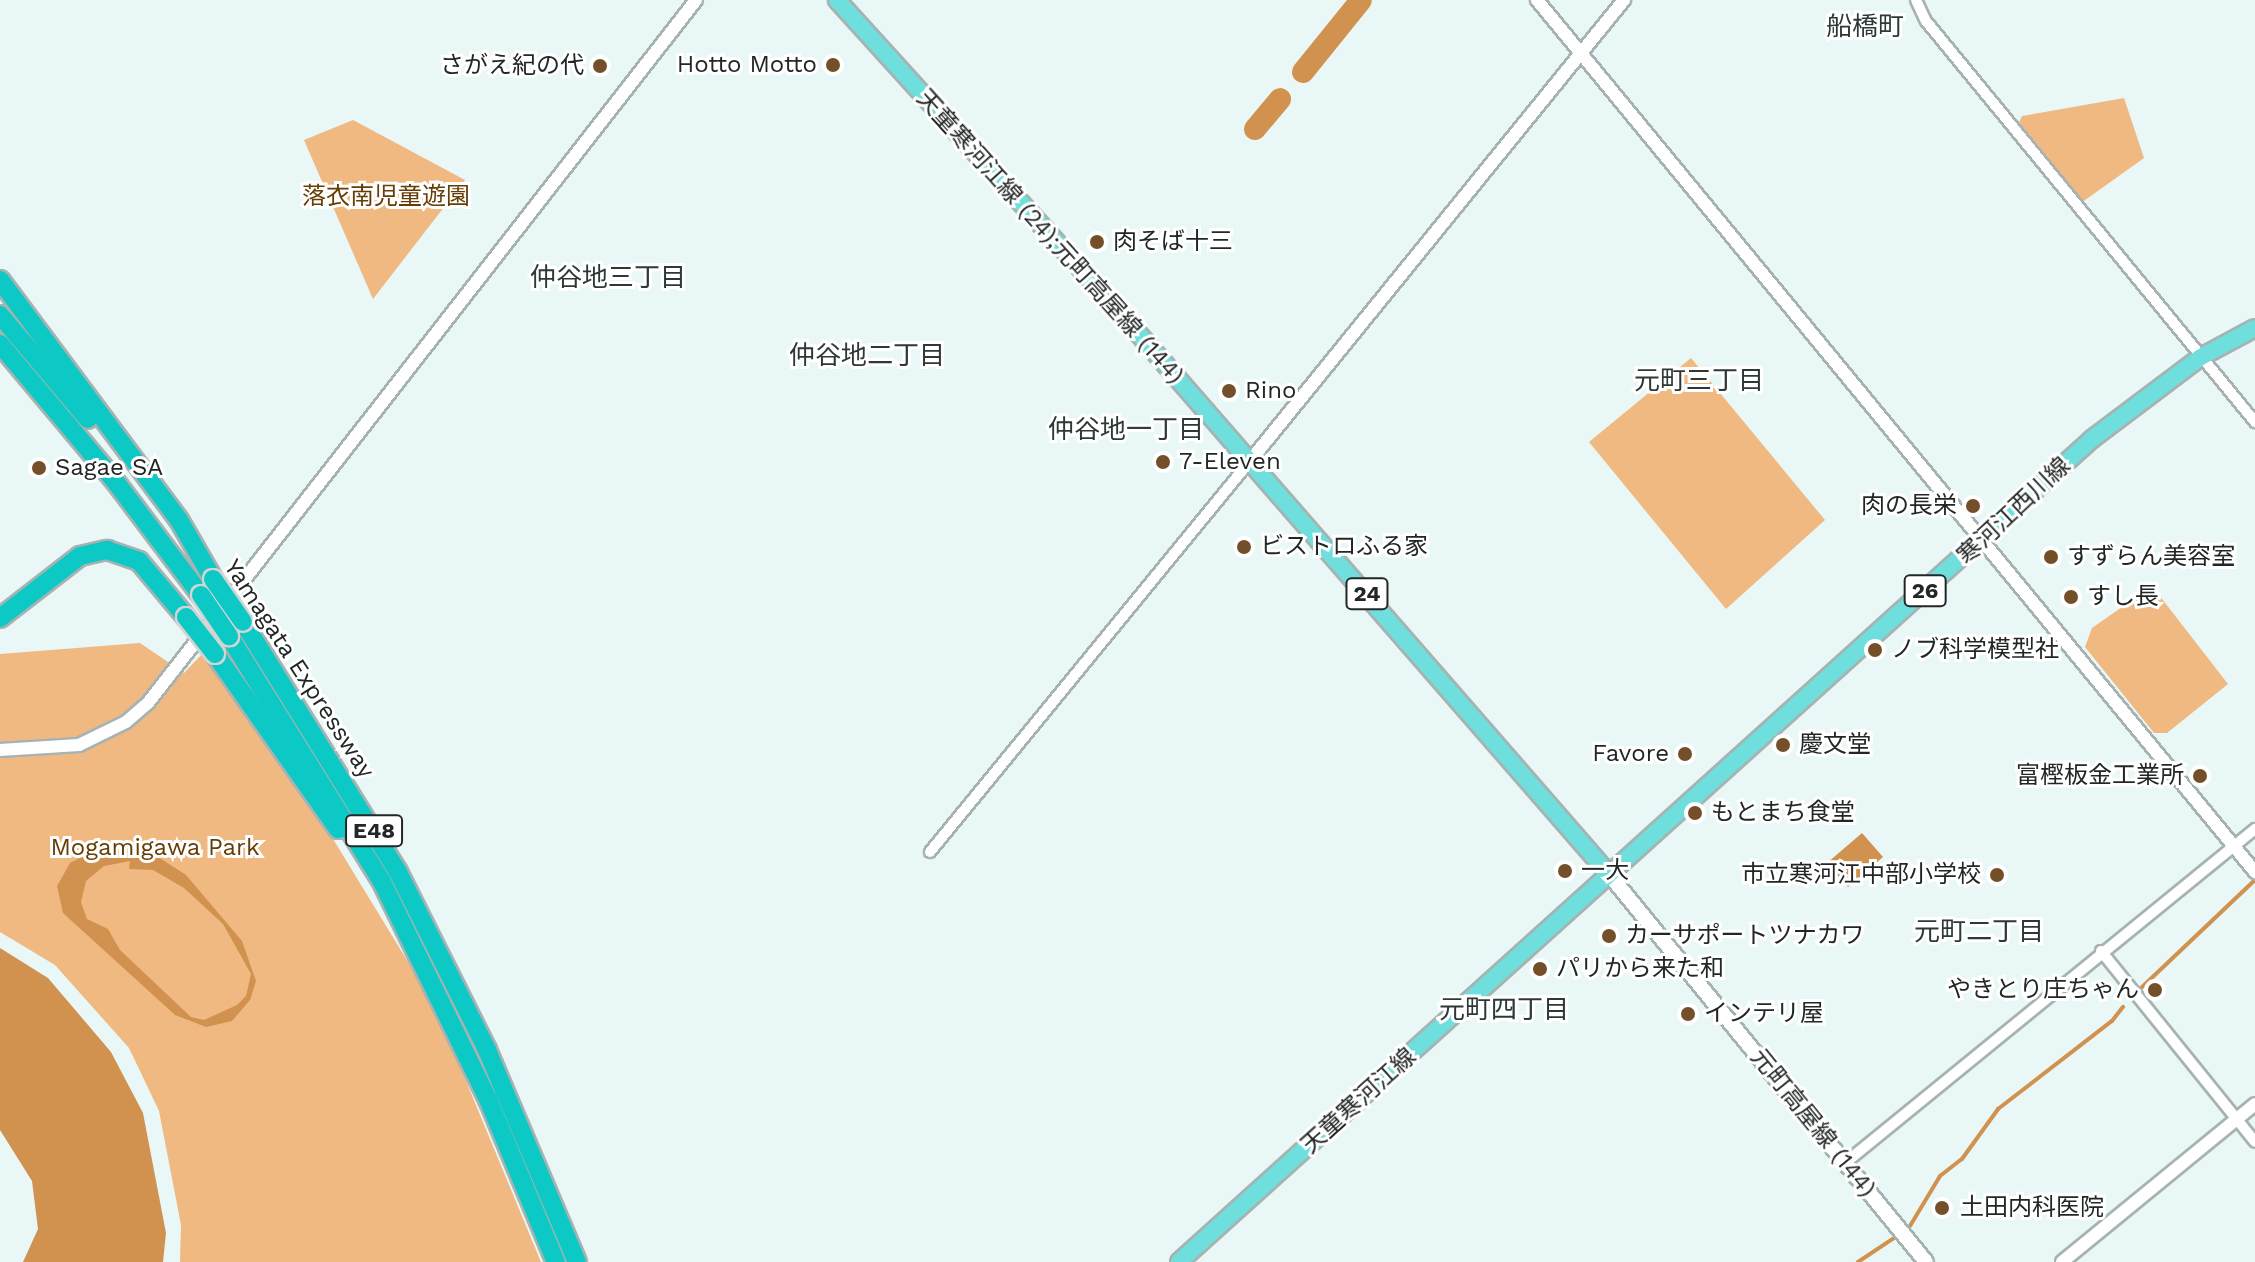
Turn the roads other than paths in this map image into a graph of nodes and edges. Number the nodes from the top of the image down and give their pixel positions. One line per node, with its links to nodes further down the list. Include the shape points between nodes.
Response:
1 (696, 0): 17 (street, via 148,703 126,722 79,745)
2 (837, 0): 13 (main road, 天童寒河江線 (24);元町高屋線 (144) / 24)
3 (1537, 0): 6 (street)
4 (1624, 0): 6 (street)
5 (1916, 0): 11 (street, via 1926,21)
6 (1580, 53): 13 (street); 14 (street)
7 (0, 280): 15 (highway, via 179,520)
8 (0, 315): 15 (highway, Yamagata Expressway / E48)
9 (2255, 328): 11 (main road, 寒河江西川線 / 26)
10 (0, 344): 23 (highway, Yamagata Expressway / E48, bridge, via 115,481 201,595 332,795)
11 (2201, 357): 12 (street); 14 (main road, 寒河江西川線 / 26, via 2092,439)
12 (2255, 422)
13 (1250, 461): 20 (street); 22 (main road, 天童寒河江線 (24);元町高屋線 (144) / 24)
14 (1980, 543): 19 (street); 22 (main road, 寒河江西川線 / 26)
15 (213, 579): 30 (highway, Yamagata Expressway / E48, bridge, via 398,872 487,1050)
16 (0, 618): 23 (highway, bridge, via 80,556 107,550 139,561 215,654 321,801)
17 (0, 750)
18 (2255, 829): 19 (street)
19 (2233, 844): 21 (street); 24 (street)
20 (930, 852)
21 (2251, 867)
22 (1608, 873): 28 (main road, 元町高屋線 (144)); 31 (main road, 天童寒河江線)
23 (414, 945): 29 (highway, Yamagata Expressway / E48, via 488,1099)
24 (2101, 951): 26 (street); 28 (street)
25 (2255, 1104): 26 (street)
26 (2237, 1119): 27 (street); 33 (street)
27 (2255, 1142)
28 (1845, 1163): 32 (main road, 元町高屋線 (144))
29 (556, 1262)
30 (577, 1262)
31 (1179, 1262)
32 (1926, 1262)
33 (2062, 1262)

